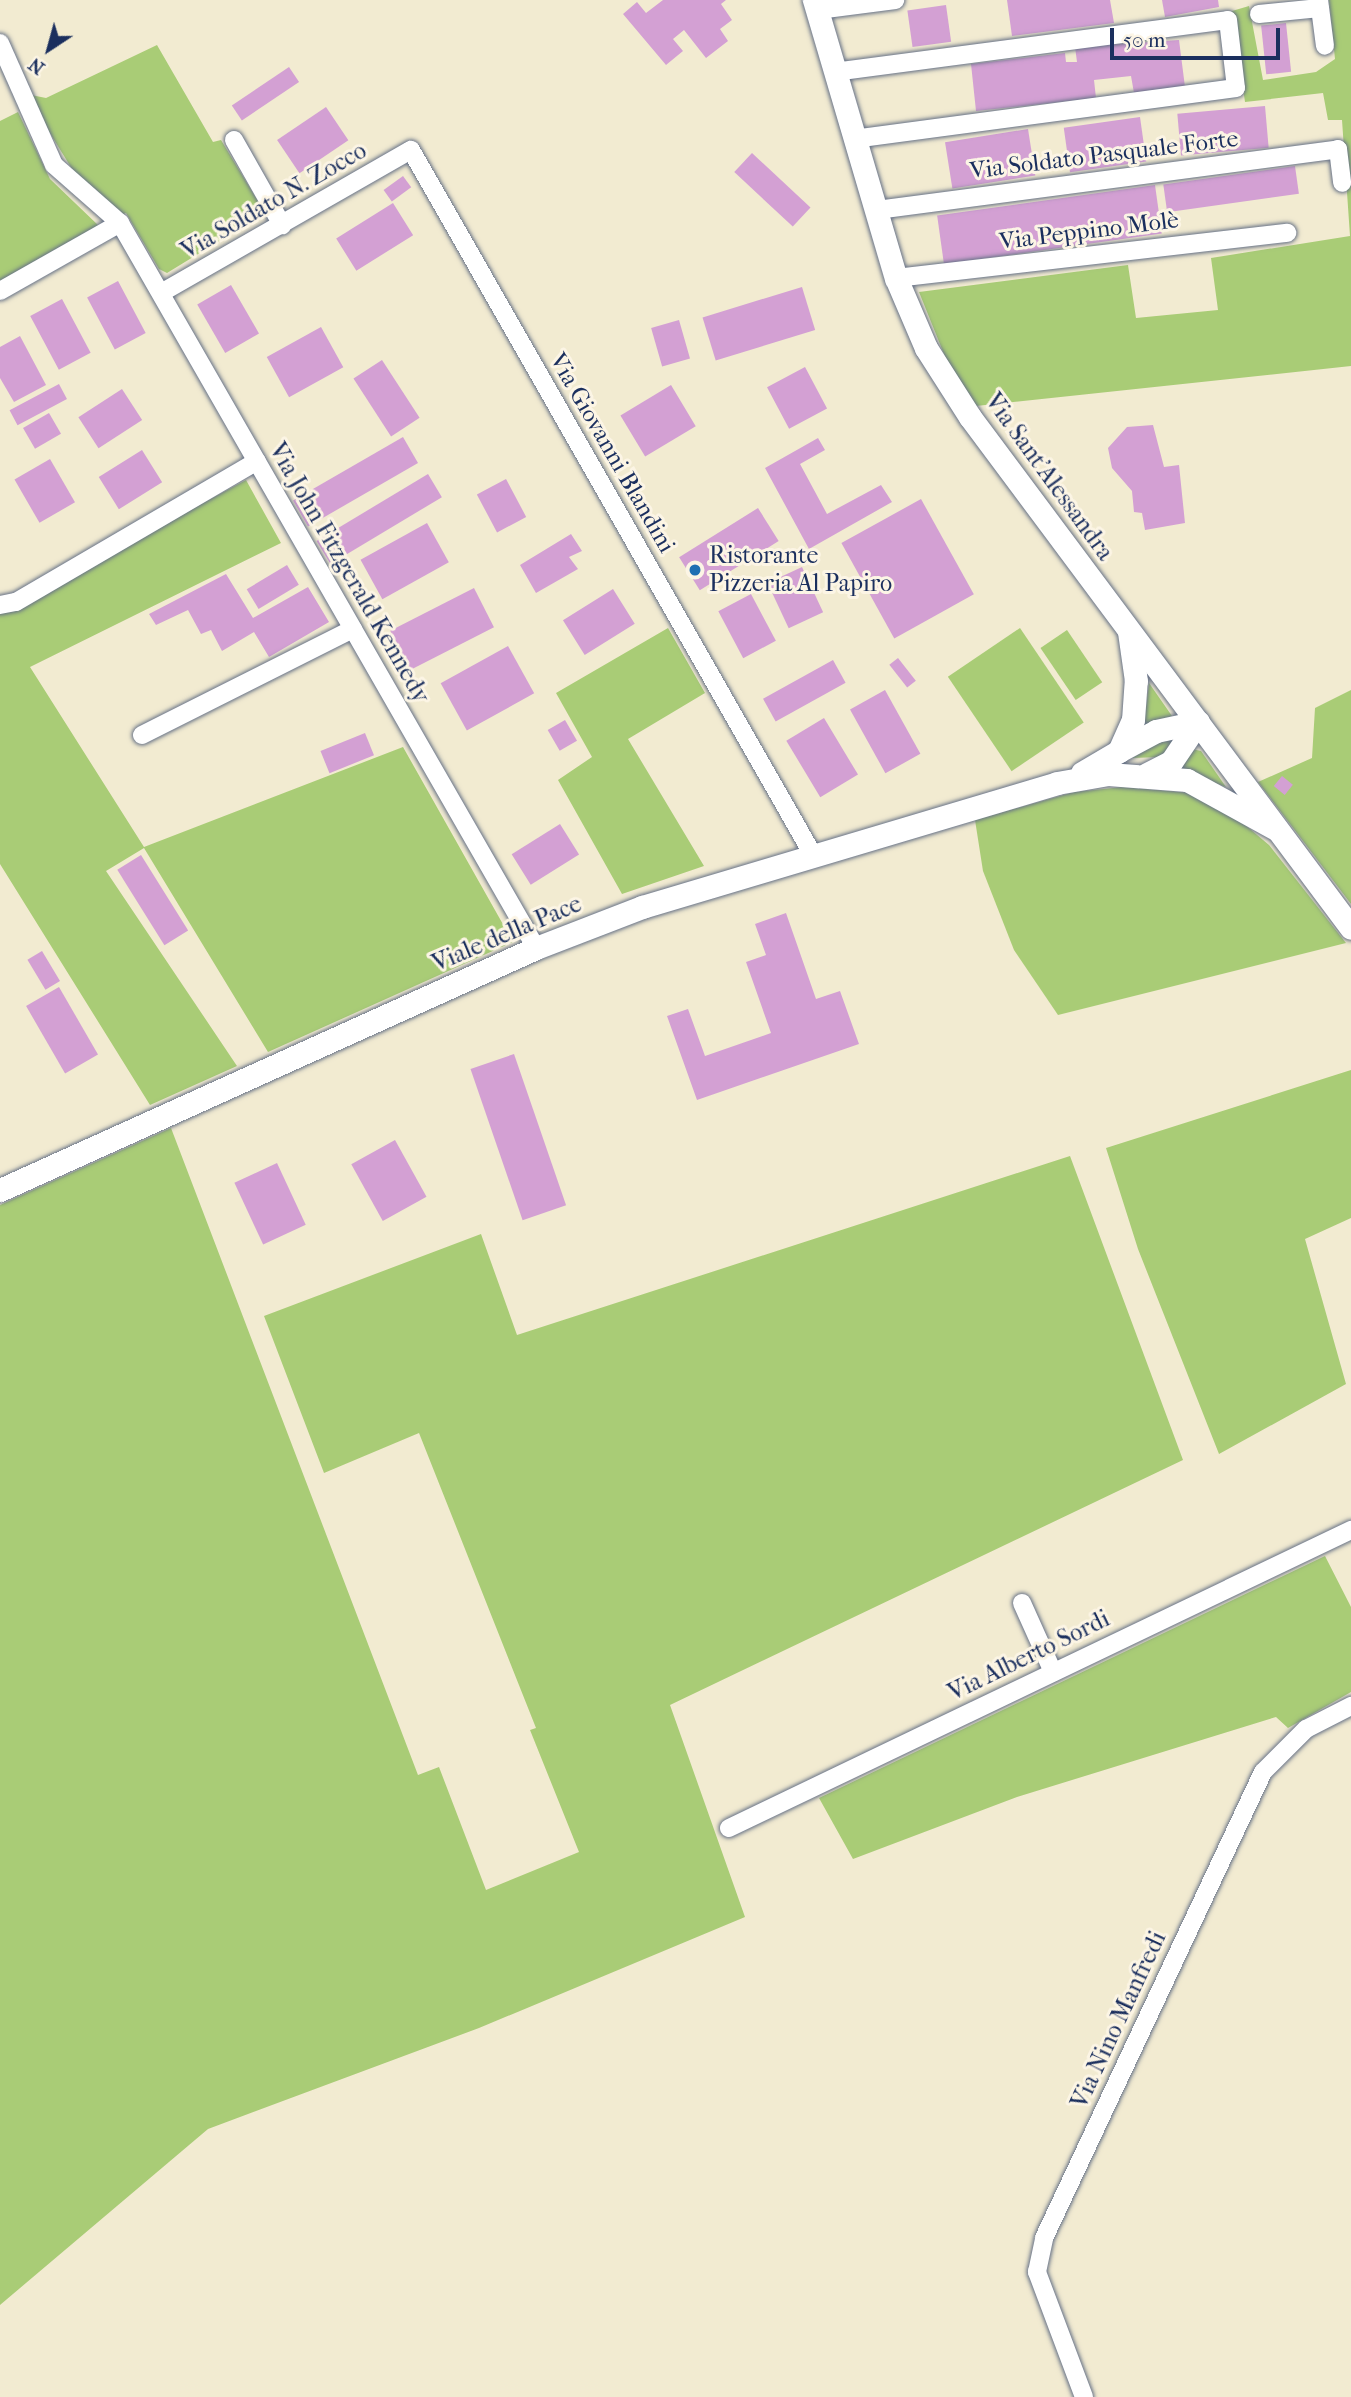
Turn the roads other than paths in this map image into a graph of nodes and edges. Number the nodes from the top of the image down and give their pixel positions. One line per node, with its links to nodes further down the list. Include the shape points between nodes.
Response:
1 (895, 0): 3 (street)
2 (1320, 4): 4 (street); 6 (street)
3 (816, 5): 7 (street, Via Sant'Alessandra)
4 (1259, 14)
5 (0, 43): 13 (street, Via John Fitzgerald Kennedy, via 54,166)
6 (1325, 46)
7 (834, 72): 8 (street, Via Sant'Alessandra); 8 (street, via 1228,20 1236,88)
8 (855, 139): 12 (street, Via Sant'Alessandra)
9 (234, 140): 14 (street)
10 (411, 150): 14 (street, Via Soldato N. Zocco); 29 (street, Via Giovanni Blandini)
11 (1342, 183): 12 (street, Via Soldato Pasquale Forte, via 1338,149)
12 (877, 210): 16 (street, Via Sant'Alessandra)
13 (120, 223): 17 (street); 18 (street, Via John Fitzgerald Kennedy)
14 (282, 225): 18 (street, Via Soldato N. Zocco)
15 (1287, 233): 16 (street, Via Peppino Molè)
16 (897, 278): 22 (street, Via Sant'Alessandra, via 926,348 970,417)
17 (0, 291)
18 (161, 293): 19 (street, Via John Fitzgerald Kennedy)
19 (257, 461): 20 (street, via 16,602); 21 (street, Via John Fitzgerald Kennedy)
20 (0, 605)
21 (353, 629): 24 (street); 31 (street, Via John Fitzgerald Kennedy)
22 (1128, 629): 23 (street, Via Sant'Alessandra); 25 (street, via 1136,681 1133,720)
23 (1198, 722): 25 (street, via 1156,731); 26 (street, via 1171,762); 28 (street, Via Sant'Alessandra)
24 (142, 735)
25 (1119, 751): 27 (street)
26 (1147, 774): 27 (street); 28 (street, via 1187,780 1227,797)
27 (1057, 783): 29 (street, Viale della Pace)
28 (1276, 829): 30 (street, Via Sant'Alessandra)
29 (812, 853): 31 (street, Viale della Pace)
30 (1351, 928)
31 (536, 948): 32 (street, Viale della Pace)
32 (0, 1190)
33 (1351, 1530): 35 (street, Via Alberto Sordi)
34 (1022, 1603): 35 (street)
35 (1053, 1672): 37 (street, Via Alberto Sordi)
36 (1351, 1706): 38 (street, Via Nino Manfredi, via 1307,1729 1263,1772 1044,2238 1037,2272)
37 (729, 1828)
38 (1084, 2397)

